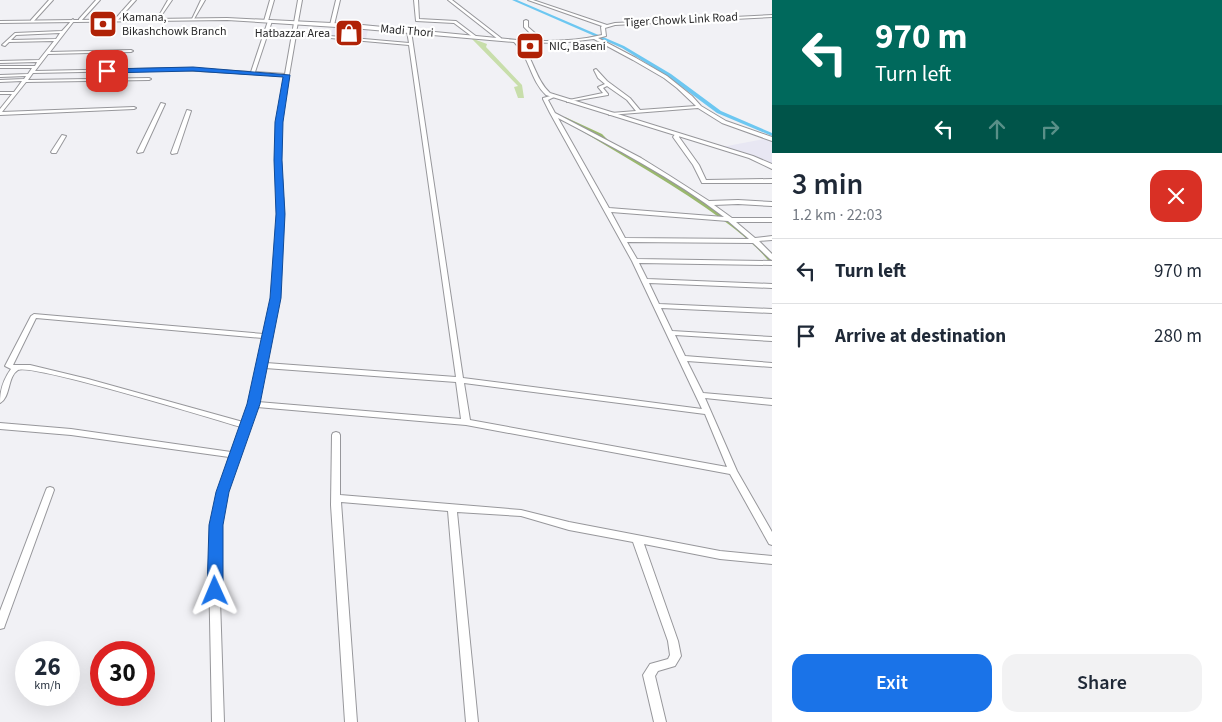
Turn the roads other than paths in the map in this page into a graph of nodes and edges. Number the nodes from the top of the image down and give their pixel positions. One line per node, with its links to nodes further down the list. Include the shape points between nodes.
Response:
1 (51, 0): 18 (street)
2 (98, 0): 16 (street)
3 (134, 0): 17 (street)
4 (170, 0): 13 (street)
5 (203, 0): 14 (street)
6 (272, 0): 19 (street)
7 (300, 0): 22 (street)
8 (338, 0): 23 (street)
9 (416, 0): 28 (street, via 416,20 455,22)
10 (450, 0): 31 (street)
11 (530, 0): 24 (street)
12 (772, 16): 24 (street, Tiger Chowk Link Road)
13 (158, 18): 14 (main road, Madi Thori); 17 (main road, Madi Thori)
14 (193, 18): 19 (main road, Madi Thori)
15 (73, 20): 16 (main road, Madi Thori); 18 (main road, Madi Thori); 26 (street)
16 (80, 20): 17 (main road, Madi Thori)
17 (117, 20)
18 (32, 21): 21 (main road, Madi Thori)
19 (268, 21): 22 (main road, Madi Thori); 41 (street)
20 (526, 21): 32 (street, via 526,27 534,34)
21 (0, 22)
22 (297, 23): 23 (main road, Madi Thori); 27 (street)
23 (332, 25): 25 (main road, Madi Thori)
24 (606, 26): 29 (street, Tiger Chowk Link Road, via 601,29 604,35)
25 (409, 31): 28 (main road, Madi Thori); 33 (street)
26 (63, 32): 30 (street); 30 (street, via 15,34 6,43)
27 (295, 34): 33 (street); 43 (street)
28 (475, 37): 31 (main road, Madi Thori)
29 (597, 37): 32 (street, via 554,43); 55 (street, via 641,62)
30 (57, 40): 35 (street)
31 (500, 40): 32 (main road, Madi Thori)
32 (516, 41): 51 (main road, via 539,85)
33 (411, 44): 92 (street)
34 (131, 52): 35 (street)
35 (46, 53): 36 (street)
36 (40, 61): 37 (street); 38 (street)
37 (0, 62)
38 (36, 66): 39 (street); 42 (street)
39 (0, 68)
40 (596, 70): 48 (street)
41 (253, 73): 42 (street, via 181,69); 43 (street)
42 (30, 74): 44 (street); 47 (street)
43 (287, 75): 86 (street, via 279,122 281,214 276,298)
44 (0, 76)
45 (149, 79): 47 (street)
46 (0, 81): 47 (street)
47 (24, 81): 50 (street)
48 (607, 85): 52 (street, via 600,87 606,94); 57 (street)
49 (0, 93): 50 (street)
50 (14, 93): 53 (street)
51 (552, 96): 52 (main road); 60 (street, via 545,99)
52 (568, 101): 61 (main road)
53 (3, 103): 59 (street)
54 (163, 104): 66 (street)
55 (699, 107): 57 (street); 64 (street, via 724,122)
56 (134, 108): 59 (street)
57 (638, 110): 61 (street)
58 (189, 111): 67 (street)
59 (0, 113)
60 (552, 113): 70 (street, via 641,162); 72 (street)
61 (610, 114): 62 (main road)
62 (678, 134): 68 (main road); 69 (street, via 676,137 704,182)
63 (64, 136): 65 (street)
64 (772, 139)
65 (54, 152)
66 (140, 152)
67 (174, 153)
68 (772, 167)
69 (772, 181)
70 (706, 203): 71 (street); 73 (street)
71 (772, 204)
72 (606, 210): 73 (street); 76 (street)
73 (733, 220): 74 (street); 77 (street)
74 (772, 220)
75 (772, 238): 77 (street)
76 (623, 240): 77 (street); 79 (street)
77 (756, 240): 78 (street)
78 (772, 258)
79 (635, 261): 80 (street); 81 (street)
80 (772, 263)
81 (646, 281): 82 (street); 83 (street)
82 (772, 286)
83 (658, 306): 84 (street); 85 (street)
84 (772, 311)
85 (671, 333): 87 (street); 88 (street)
86 (267, 336): 89 (street); 91 (street, via 34,316 9,366)
87 (772, 339)
88 (683, 358): 90 (street); 93 (street)
89 (261, 365): 92 (street); 96 (street)
90 (772, 365)
91 (15, 368): 94 (street); 100 (street, via 54,372)
92 (460, 380): 97 (street); 98 (street)
93 (700, 395): 95 (street); 97 (street)
94 (0, 400)
95 (772, 402)
96 (254, 404): 98 (street); 100 (street)
97 (708, 412): 103 (street)
98 (466, 422): 103 (street)
99 (0, 426): 102 (street, via 71,432)
100 (246, 426): 102 (street)
101 (336, 435): 105 (street)
102 (234, 455): 111 (street, via 216,525)
103 (733, 471): 108 (street)
104 (50, 490): 110 (street)
105 (337, 498): 106 (street); 112 (street)
106 (452, 508): 107 (street, via 521,513); 113 (street)
107 (637, 539): 109 (street, via 720,555); 114 (street, via 676,656 671,662 654,667 649,675)
108 (772, 541)
109 (772, 560)
110 (0, 625)
111 (218, 722)
112 (351, 722)
113 (472, 722)
114 (660, 722)

